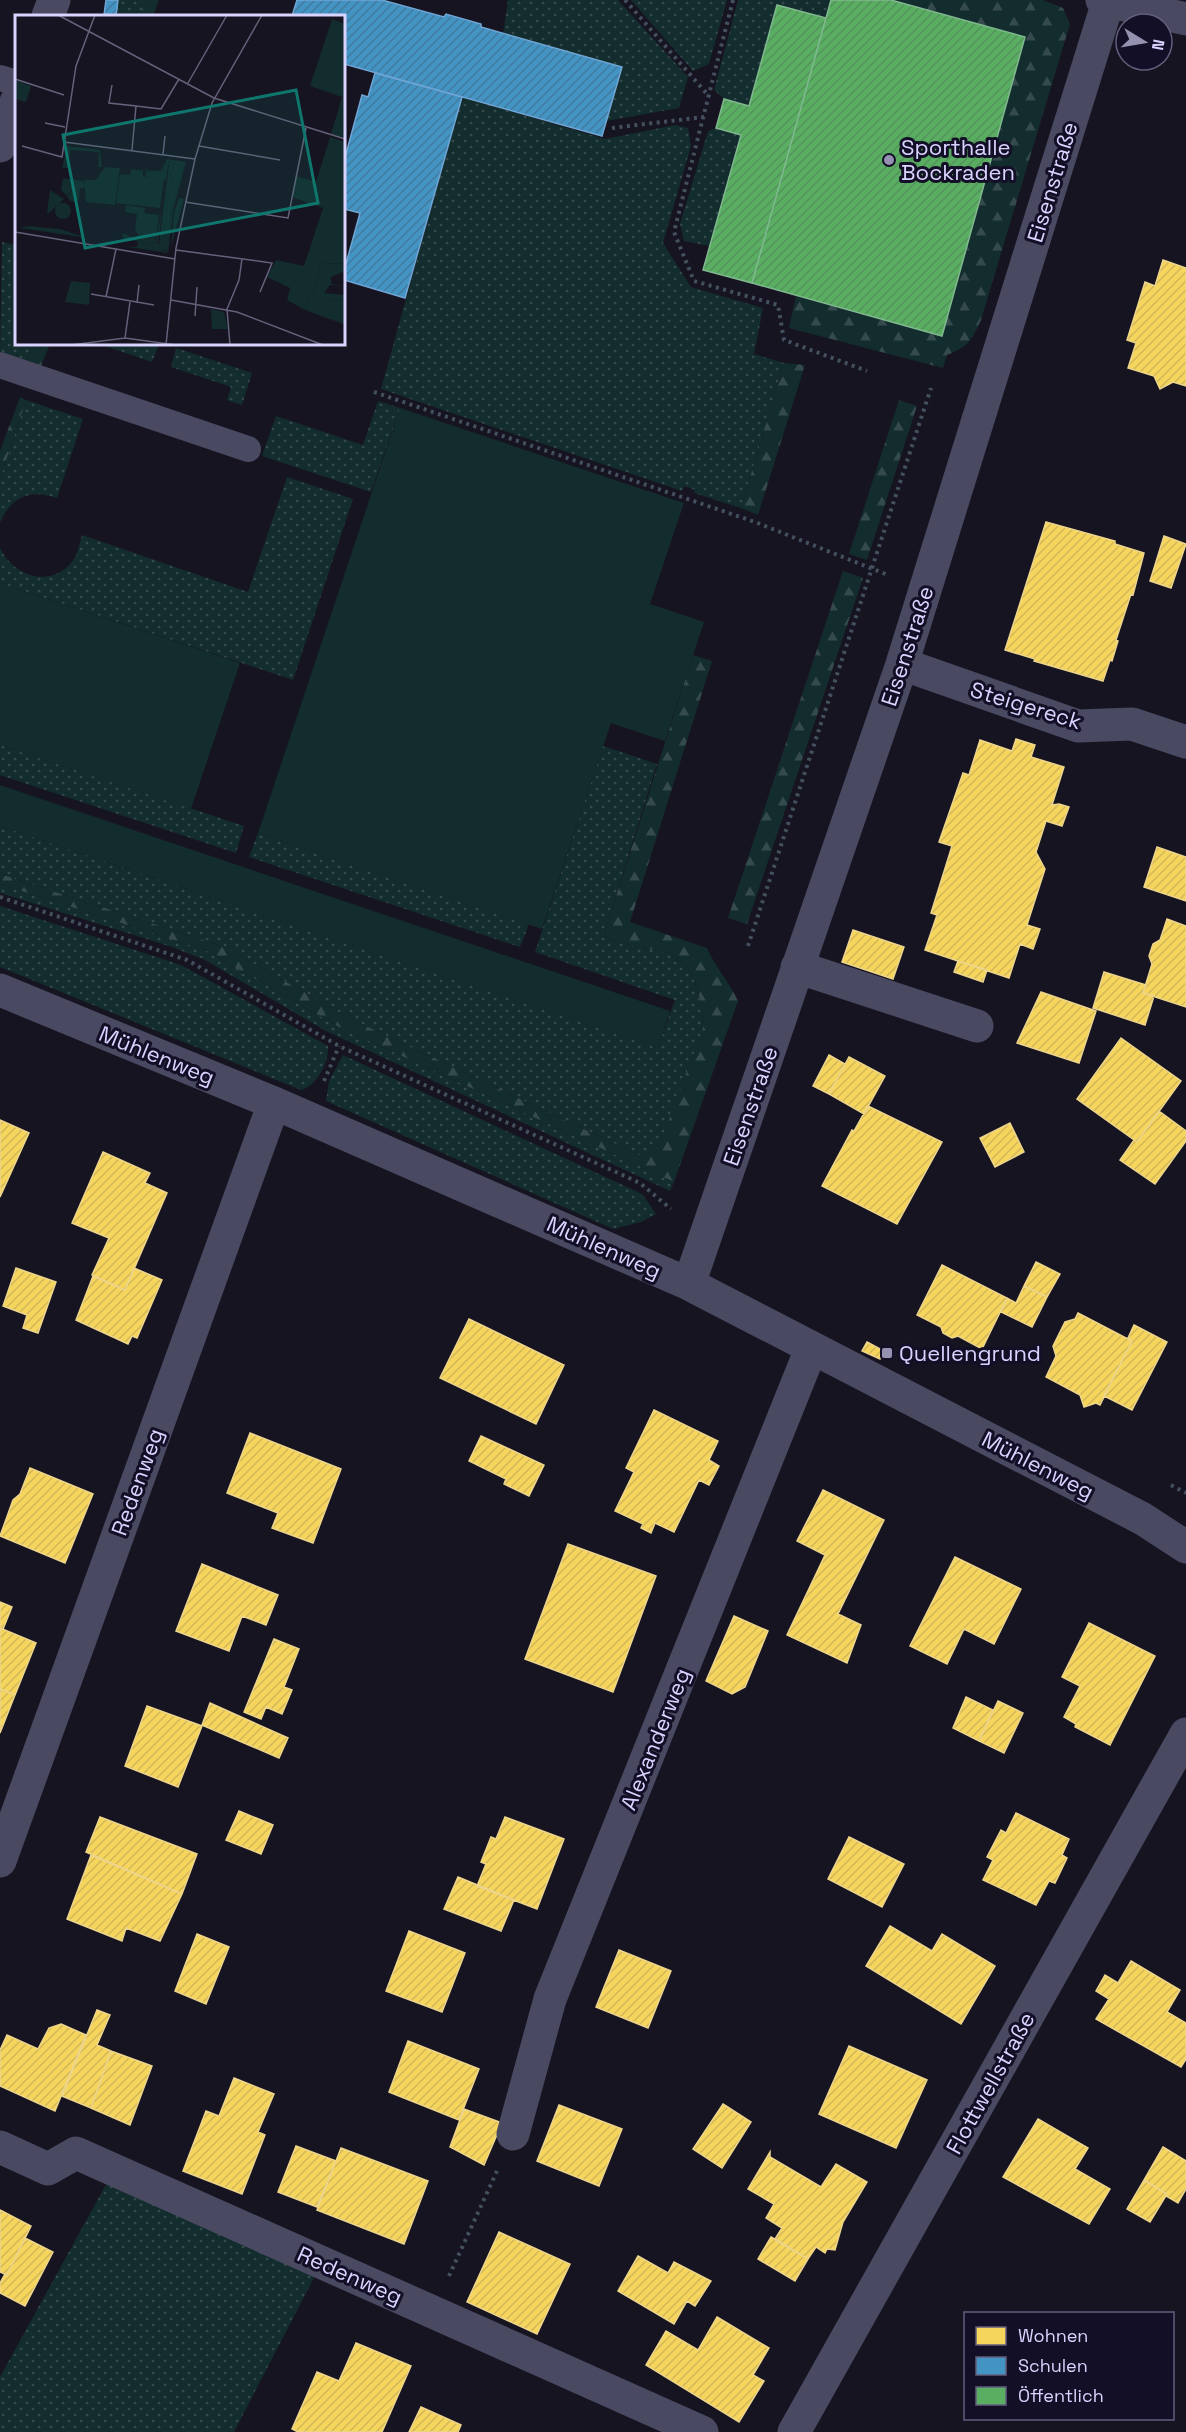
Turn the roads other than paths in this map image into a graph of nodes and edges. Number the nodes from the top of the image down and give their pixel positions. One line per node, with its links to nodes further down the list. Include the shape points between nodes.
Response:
1 (54, 0): 3 (street)
2 (1105, 1): 4 (street, Eisenstraße); 11 (street, Eisenstraße)
3 (48, 15)
4 (1186, 19)
5 (0, 78): 6 (lane)
6 (15, 82)
7 (15, 105): 8 (street)
8 (0, 146)
9 (0, 365): 10 (lane)
10 (248, 449)
11 (902, 664): 12 (street, Steigereck, via 1078,726 1132,724); 13 (street, Eisenstraße)
12 (1186, 742)
13 (797, 967): 15 (street); 17 (street, Eisenstraße)
14 (0, 990): 16 (street, Mühlenweg)
15 (977, 1026)
16 (274, 1103): 17 (street, Mühlenweg); 21 (street, Redenweg)
17 (689, 1284): 18 (street, Mühlenweg)
18 (811, 1349): 19 (street, Mühlenweg, via 1143,1519); 22 (street, Alexanderweg, via 550,1999)
19 (1186, 1547)
20 (1186, 1734): 25 (street, Flottwellstraße)
21 (0, 1861)
22 (513, 2134)
23 (0, 2147): 24 (street, Redenweg, via 48,2169 76,2153)
24 (702, 2432)
25 (794, 2432)

